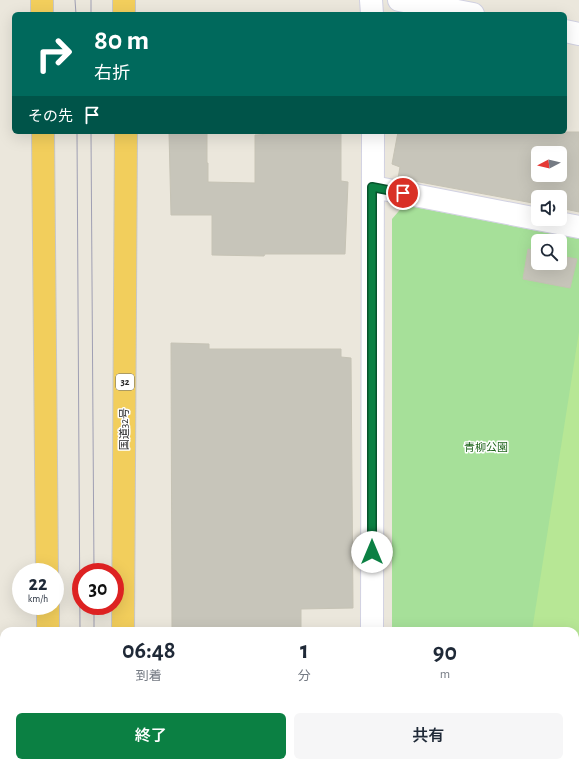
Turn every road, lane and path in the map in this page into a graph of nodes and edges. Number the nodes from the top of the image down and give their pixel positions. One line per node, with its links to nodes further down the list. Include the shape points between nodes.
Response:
1 (42, 0): 5 (highway)
2 (124, 0): 6 (highway)
3 (371, 0): 7 (street)
4 (399, 0): 8 (street)
5 (42, 12)
6 (124, 12)
7 (372, 12)
8 (462, 12)
9 (567, 31): 10 (street)
10 (579, 34)
11 (43, 134): 16 (highway)
12 (126, 134): 19 (highway, 国道32号 / 32)
13 (373, 134): 14 (street)
14 (372, 187): 15 (street); 20 (street)
15 (579, 227)
16 (47, 563)
17 (48, 615): 18 (highway)
18 (48, 627)
19 (123, 627)
20 (372, 627)

